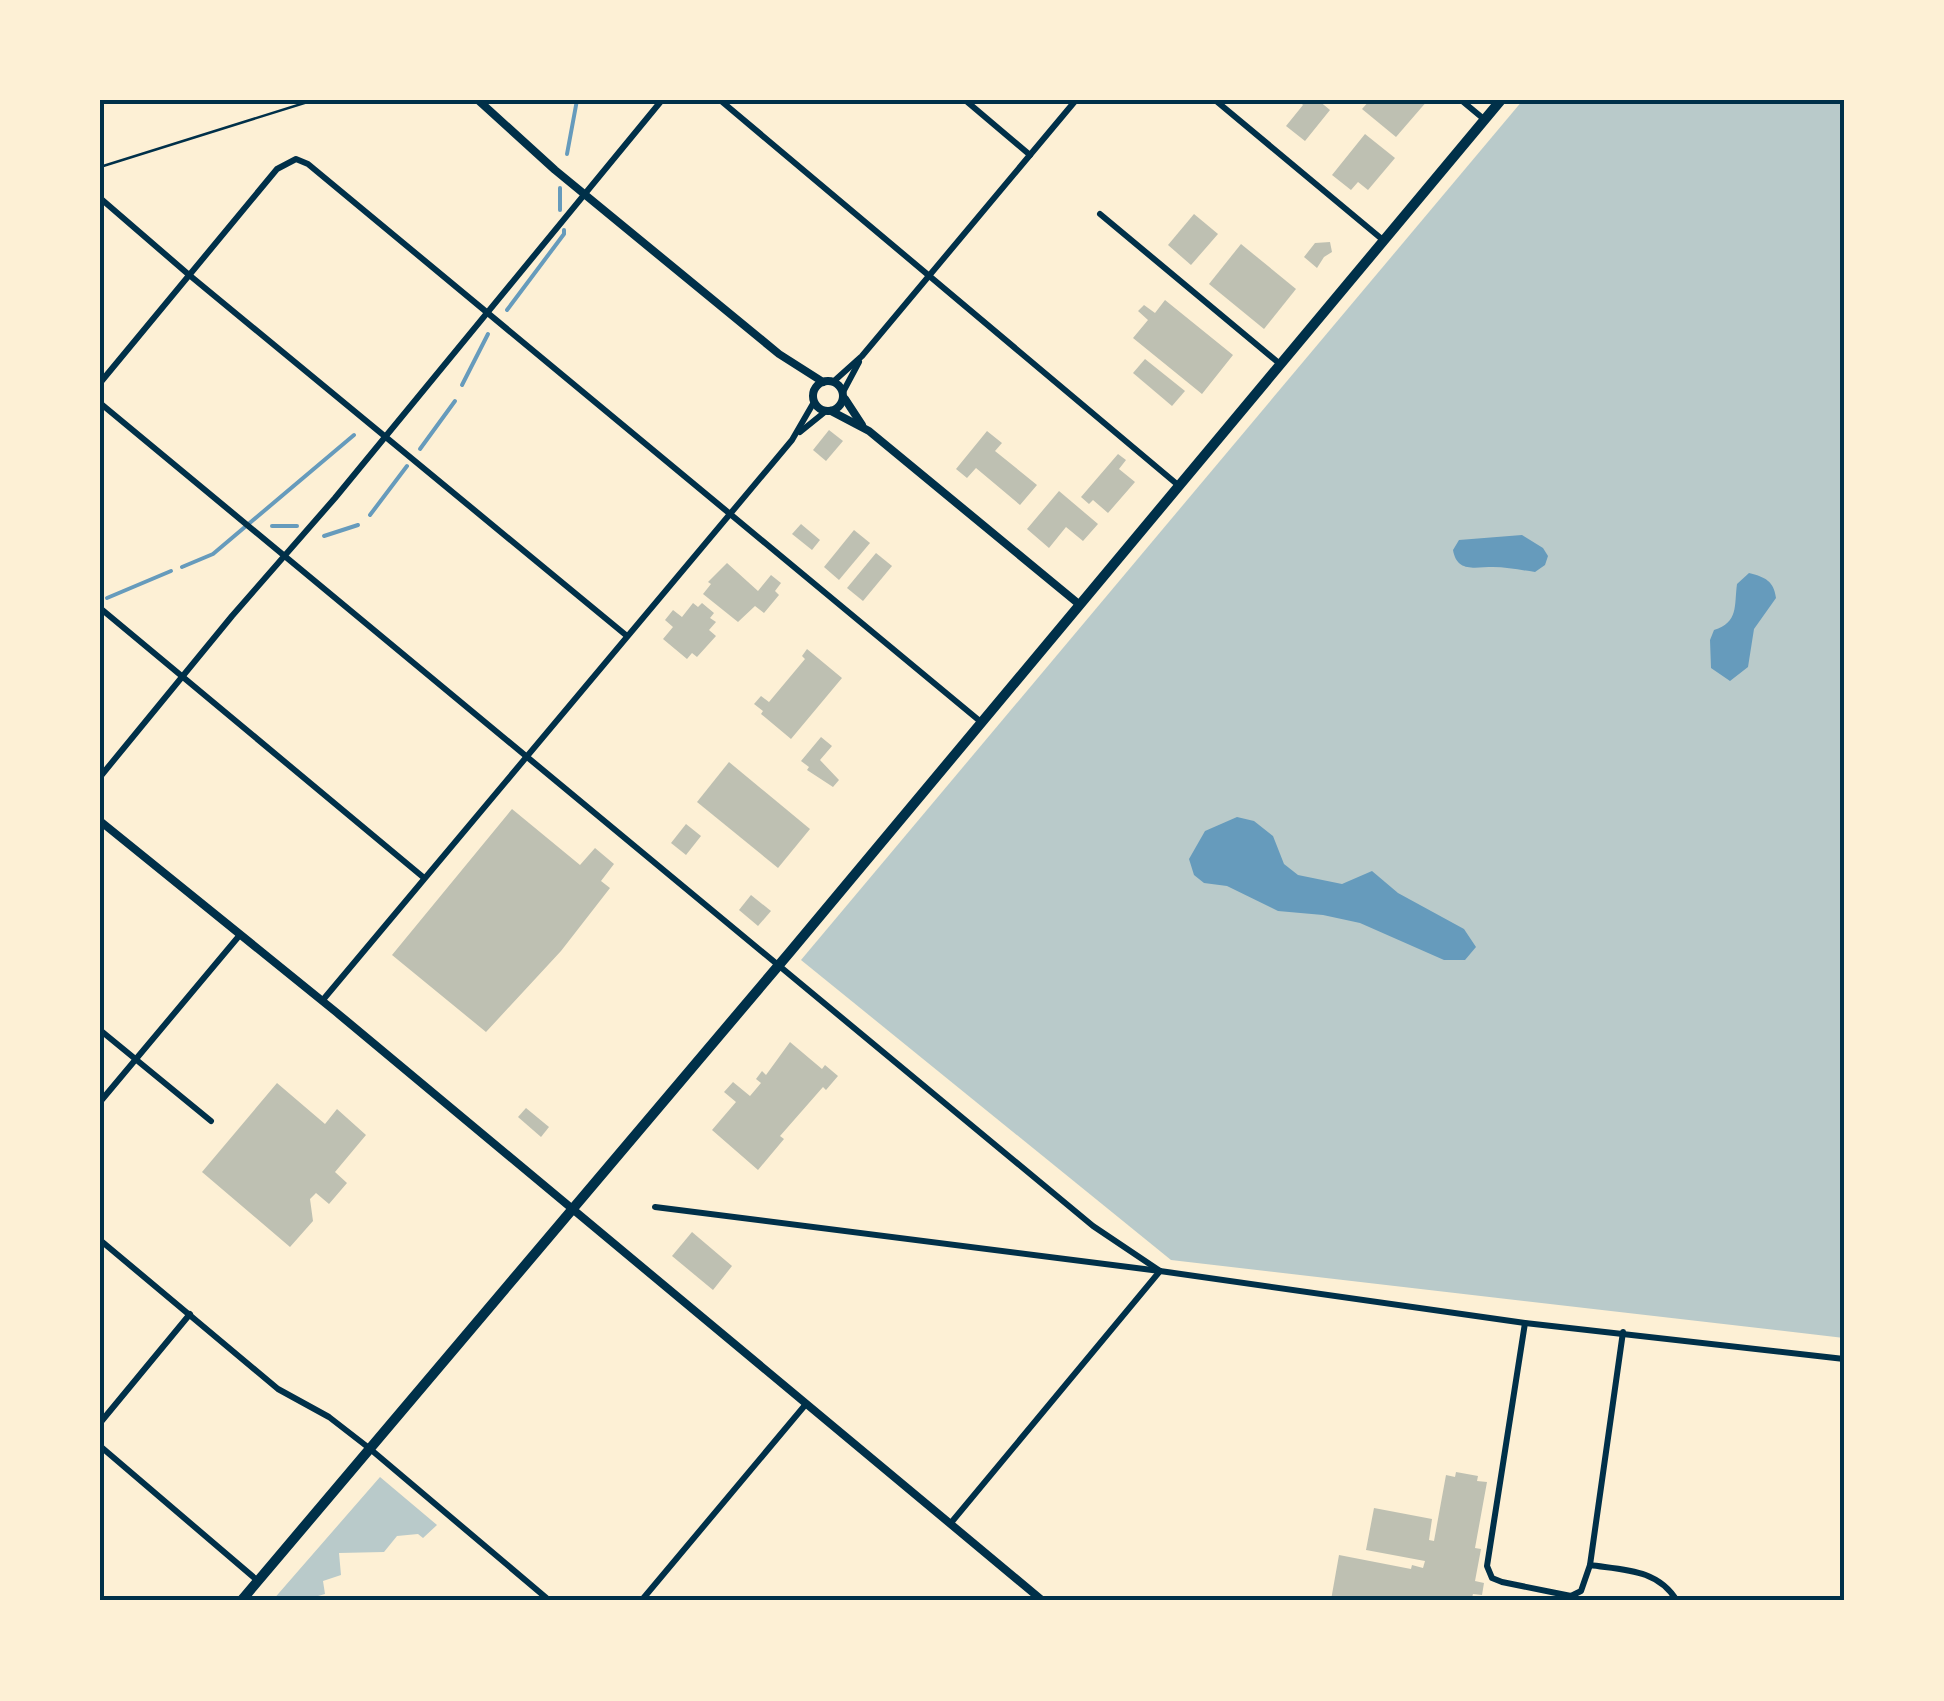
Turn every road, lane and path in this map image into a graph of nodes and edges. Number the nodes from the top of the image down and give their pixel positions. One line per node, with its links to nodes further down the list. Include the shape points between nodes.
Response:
1 (314, 100): 12 (path)
2 (478, 100): 13 (street)
3 (662, 100): 13 (street)
4 (720, 100): 18 (street)
5 (965, 100): 11 (street)
6 (1076, 100): 11 (street)
7 (1215, 100): 16 (street)
8 (1461, 100): 10 (street)
9 (1502, 100): 10 (highway)
10 (1485, 120): 16 (highway)
11 (1030, 155): 18 (street)
12 (100, 167)
13 (584, 194): 19 (street); 20 (street)
14 (100, 198): 17 (street)
15 (1100, 214): 22 (street)
16 (1384, 241): 22 (highway)
17 (188, 274): 19 (street, via 276,169 296,159); 24 (street); 30 (street)
18 (928, 275): 21 (street); 32 (street)
19 (486, 314): 30 (street); 33 (street)
20 (779, 354): 23 (street); 26 (street)
21 (862, 356): 23 (street); 25 (street)
22 (1280, 364): 32 (highway)
23 (828, 382): 25 (street); 26 (street)
24 (100, 383)
25 (843, 394): 28 (street, via 840,406); 29 (street)
26 (814, 397): 28 (street); 31 (street)
27 (100, 403): 34 (street)
28 (829, 411): 29 (street); 31 (street)
29 (869, 431): 35 (street)
30 (387, 436): 34 (street); 37 (street)
31 (792, 440): 33 (street)
32 (1179, 486): 35 (highway)
33 (728, 514): 37 (street); 39 (street)
34 (284, 558): 38 (street); 40 (street)
35 (1080, 604): 39 (highway)
36 (100, 608): 38 (street)
37 (627, 636): 40 (street)
38 (182, 676): 41 (street); 43 (street)
39 (982, 723): 45 (highway)
40 (524, 756): 43 (street); 45 (street)
41 (100, 777)
42 (100, 820): 44 (street)
43 (423, 877): 46 (street)
44 (239, 936): 46 (street); 48 (street)
45 (778, 966): 52 (highway); 54 (street, via 1093,1226)
46 (321, 1002): 52 (street)
47 (100, 1030): 48 (street)
48 (135, 1060): 49 (street); 50 (street)
49 (100, 1102)
50 (211, 1122)
51 (655, 1207): 54 (street)
52 (573, 1209): 59 (street); 62 (highway)
53 (100, 1240): 55 (street)
54 (1160, 1271): 56 (street); 63 (street)
55 (190, 1314): 60 (street); 62 (street, via 273,1385)
56 (1525, 1322): 57 (street); 64 (street, via 1486,1566 1502,1582 1572,1596 1581,1591)
57 (1623, 1332): 58 (street); 64 (street)
58 (1844, 1359)
59 (806, 1404): 63 (street); 68 (street)
60 (100, 1423)
61 (100, 1446): 65 (street)
62 (370, 1448): 65 (highway); 67 (street)
63 (950, 1524): 69 (street)
64 (1590, 1564): 70 (street, via 1652,1575)
65 (258, 1581): 66 (highway)
66 (241, 1601)
67 (550, 1601)
68 (641, 1601)
69 (1043, 1601)
70 (1677, 1601)

